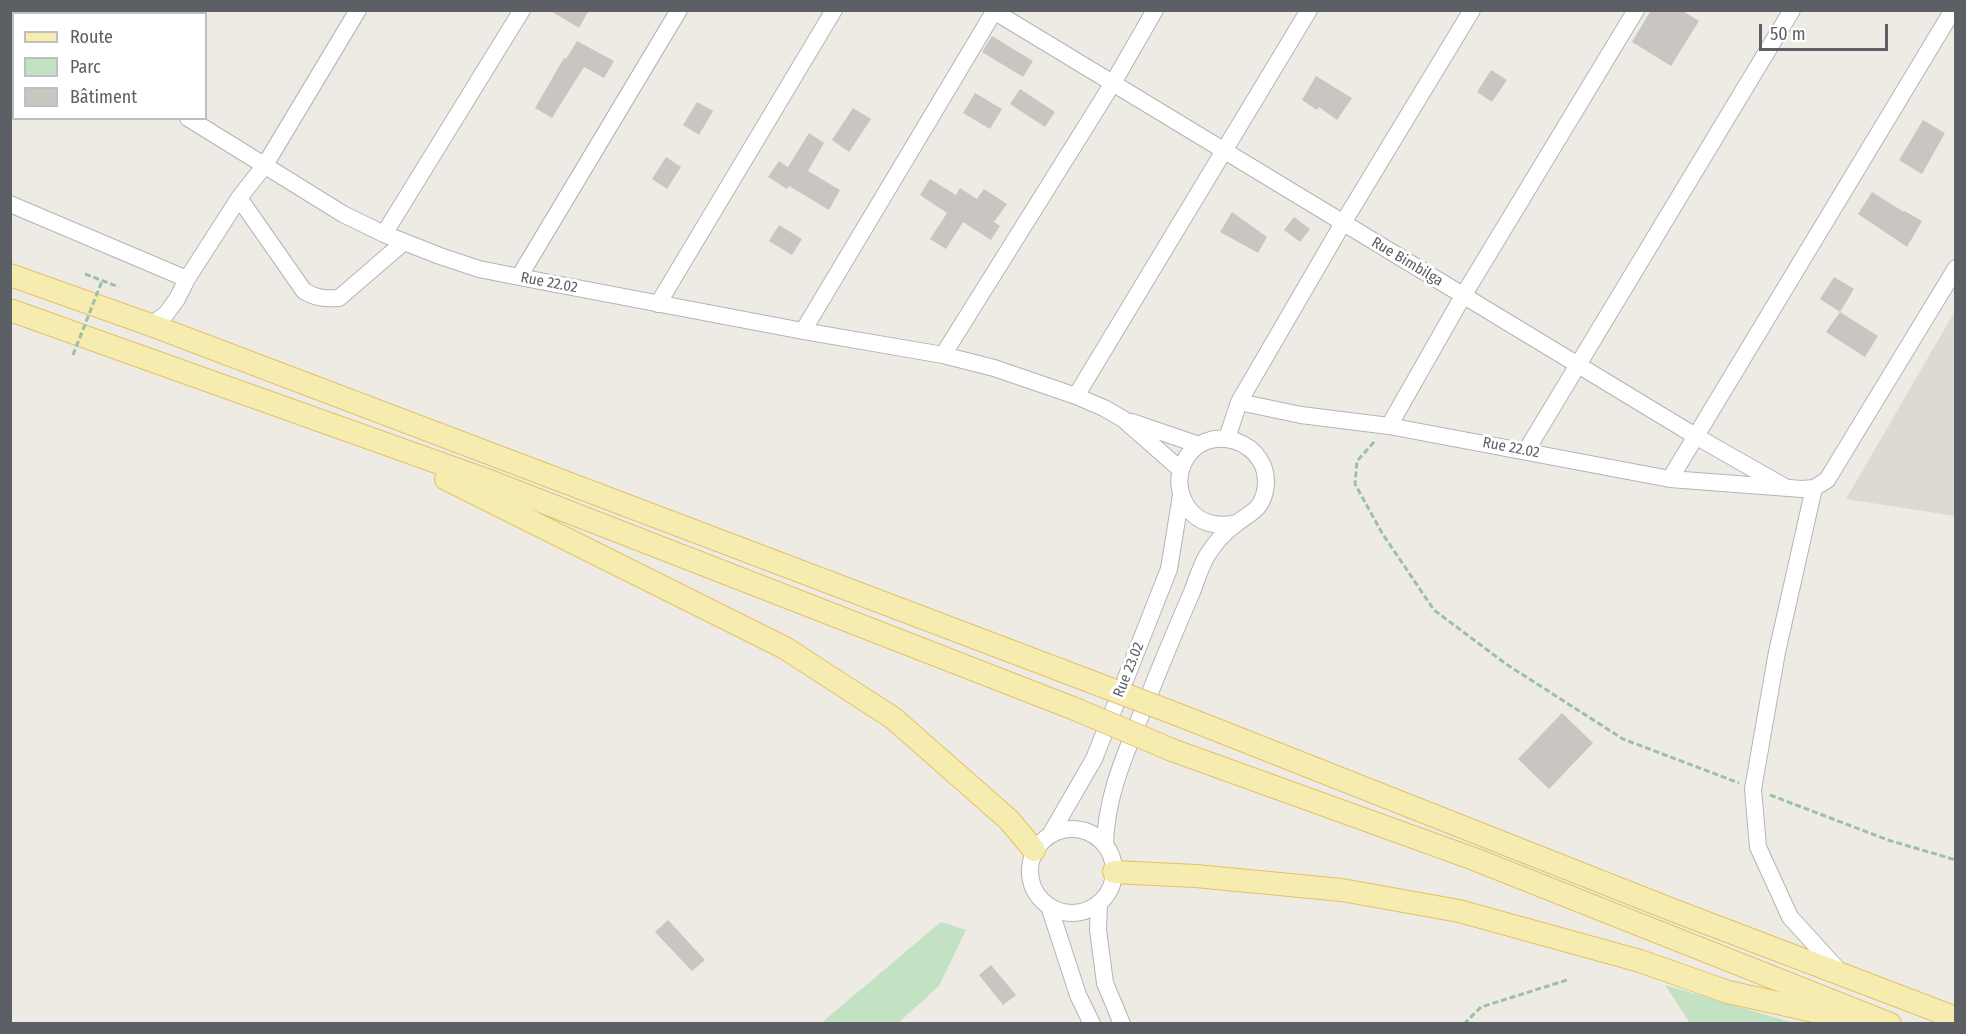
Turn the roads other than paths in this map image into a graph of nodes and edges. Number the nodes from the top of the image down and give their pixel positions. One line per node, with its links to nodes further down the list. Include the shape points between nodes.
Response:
1 (358, 10): 15 (street)
2 (522, 10): 19 (street)
3 (679, 10): 23 (street)
4 (834, 10): 26 (street)
5 (1155, 10): 12 (street)
6 (1309, 10): 14 (street)
7 (1472, 10): 18 (street)
8 (1636, 10): 25 (street)
9 (1792, 10): 31 (street)
10 (1953, 10): 37 (street)
11 (994, 11): 12 (street, Rue Bimbilga); 29 (street)
12 (1113, 83): 14 (street, Rue Bimbilga); 30 (street)
13 (191, 120): 15 (street, Rue 22.02)
14 (1224, 151): 18 (street, Rue Bimbilga); 32 (street)
15 (265, 165): 16 (street); 19 (street, Rue 22.02, via 343,214)
16 (239, 198): 20 (street, via 304,291 313,296 339,298); 24 (street)
17 (10, 204): 24 (street)
18 (1343, 223): 25 (street, Rue Bimbilga); 33 (street)
19 (384, 234): 20 (street, Rue 22.02)
20 (404, 242): 23 (street, Rue 22.02, via 479,269)
21 (1956, 268): 43 (street)
22 (10, 275): 28 (main road)
23 (519, 277): 26 (street, Rue 22.02)
24 (187, 279): 28 (street, via 166,314)
25 (1463, 296): 31 (street, Rue Bimbilga); 35 (street)
26 (658, 304): 29 (street, Rue 22.02)
27 (10, 310): 36 (main road)
28 (151, 325): 52 (main road, bridge, via 1184,717)
29 (803, 331): 30 (street, Rue 22.02)
30 (943, 355): 32 (street)
31 (1578, 365): 37 (street, Rue Bimbilga); 40 (street)
32 (1076, 396): 34 (street)
33 (1239, 402): 35 (street, Rue 22.02, via 1301,415); 38 (street)
34 (1123, 419): 39 (street); 41 (street)
35 (1389, 426): 40 (street, Rue 22.02)
36 (348, 430): 47 (main road, via 786,648 893,718 1009,820); 57 (main road, bridge, via 484,479 1172,750 1474,859)
37 (1696, 437): 42 (street); 44 (street, Rue Bimbilga)
38 (1227, 438): 39 (street); 46 (street, Rue 23.02, via 1253,451 1266,477 1259,505)
39 (1199, 445): 41 (street)
40 (1526, 451): 42 (street, Rue 22.02)
41 (1181, 470): 45 (street, Rue 23.02)
42 (1670, 479): 44 (street, Rue 22.02)
43 (1820, 484): 44 (street, Rue Bimbilga); 52 (street, via 1777,652 1753,789 1758,847 1790,917)
44 (1785, 487)
45 (1181, 495): 46 (street, via 1187,507 1208,523); 47 (street, Rue 23.02, via 1169,569 1094,759)
46 (1236, 523): 48 (street, Rue 23.02, via 1208,554 1170,643 1120,766 1106,820)
47 (1042, 843): 48 (street, via 1068,829 1095,835); 51 (street, Rue 23.02, via 1030,864 1030,877 1034,891)
48 (1105, 845): 49 (street, Rue 23.02)
49 (1114, 872): 50 (street, via 1112,885); 56 (main road, via 1342,890 1459,910 1640,961 1728,992)
50 (1099, 903): 51 (street, via 1081,913 1067,914); 55 (street, via 1098,930 1105,983)
51 (1048, 906): 54 (street, Rue 23.02, via 1078,995)
52 (1841, 974): 53 (main road)
53 (1956, 1018)
54 (1092, 1023)
55 (1122, 1023)
56 (1872, 1023)
57 (1890, 1023)

